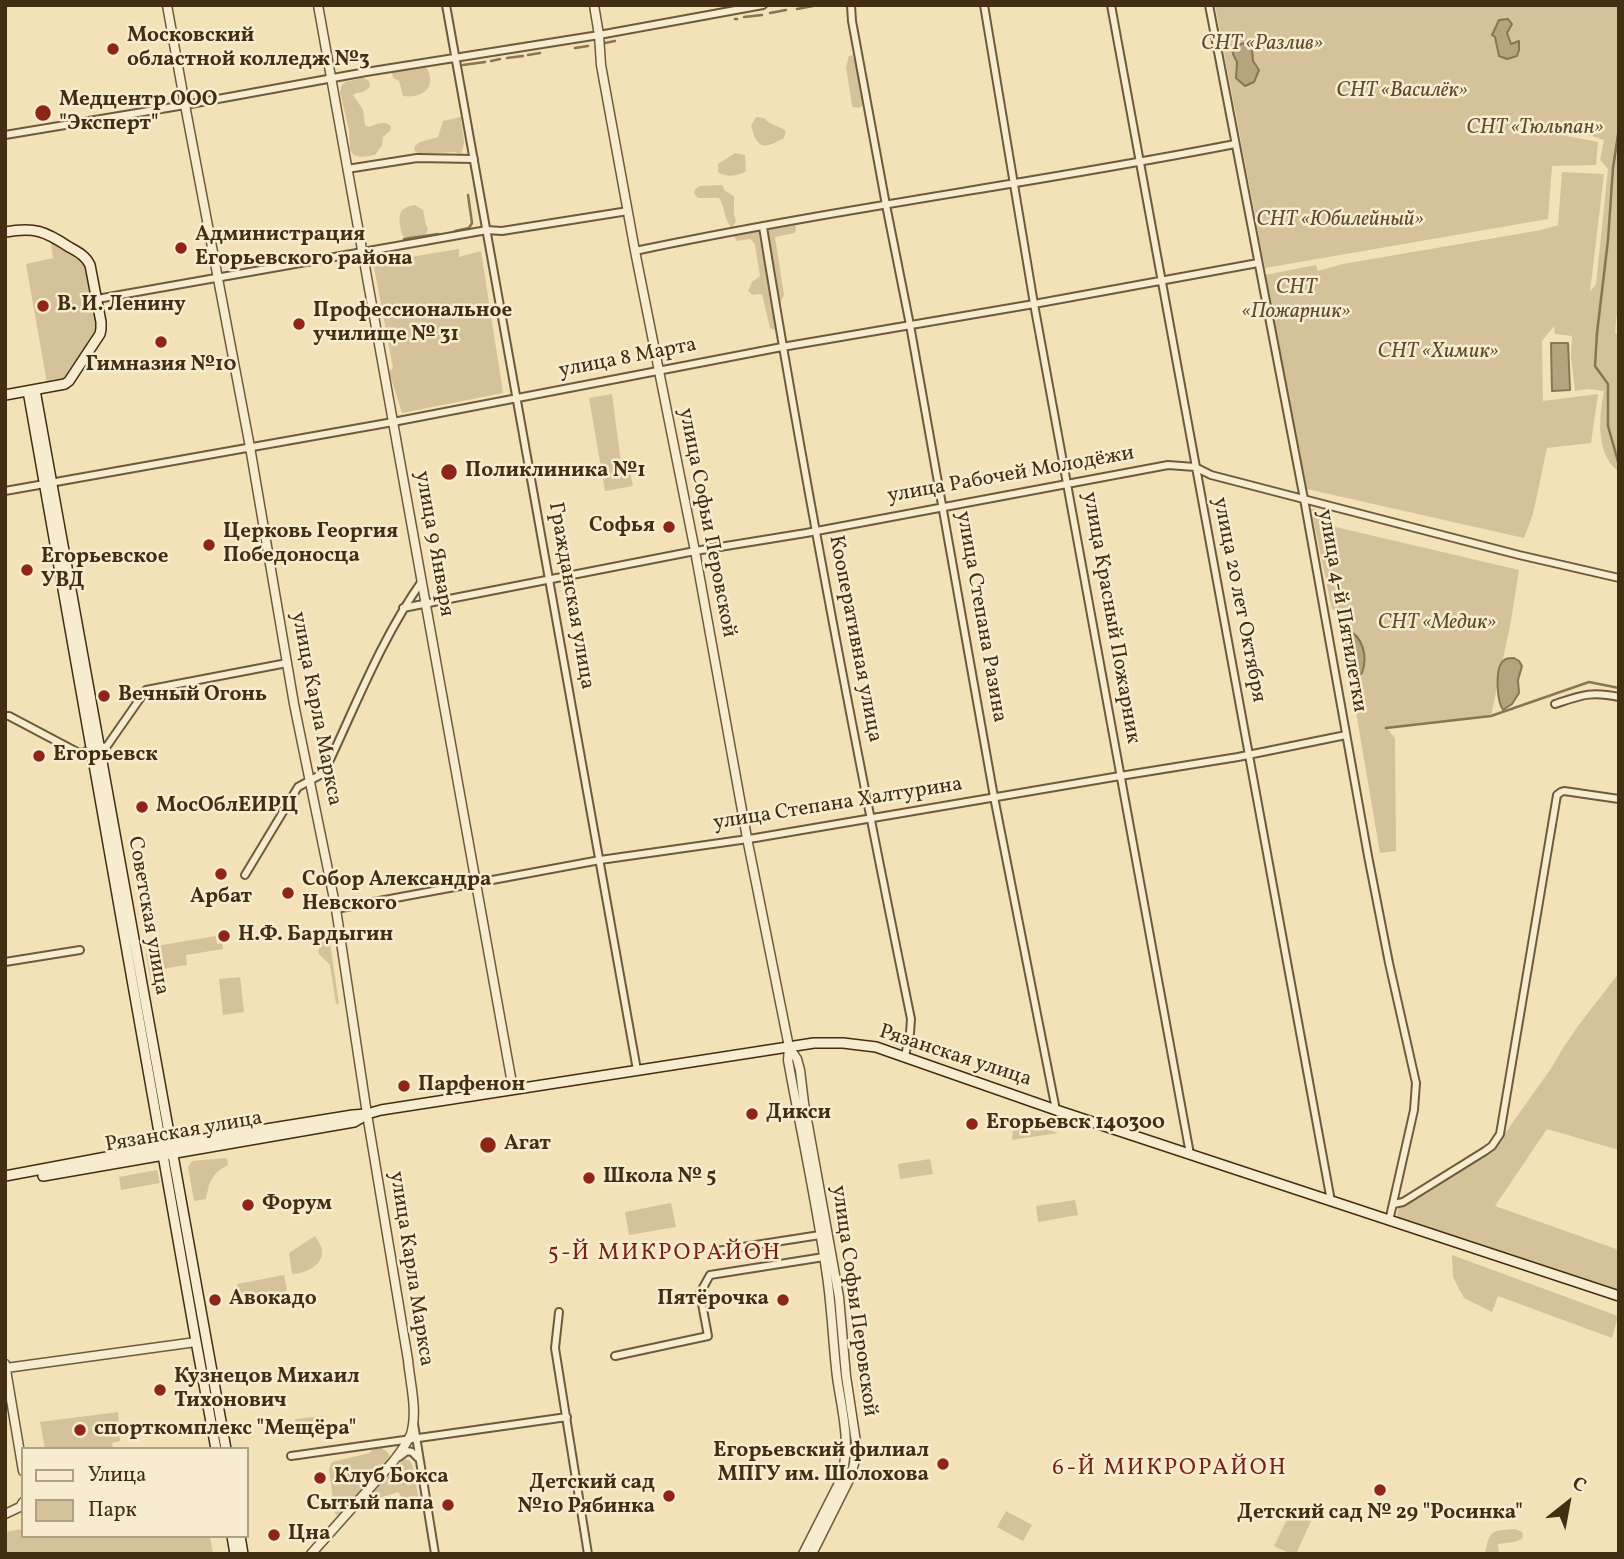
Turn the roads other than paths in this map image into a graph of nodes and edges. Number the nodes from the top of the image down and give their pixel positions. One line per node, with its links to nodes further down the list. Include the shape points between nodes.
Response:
1 (167, 5): 14 (street, улица Карла Маркса)
2 (318, 5): 13 (street, улица 9 Января)
3 (446, 5): 12 (street, Гражданская улица)
4 (594, 5): 11 (street, улица Софьи Перовской)
5 (762, 5): 10 (street)
6 (851, 5): 21 (street, улица Степана Разина)
7 (984, 5): 20 (street, улица Красный Пожарник)
8 (1111, 5): 18 (street, улица 20 лет Октября)
9 (1209, 5): 16 (street, улица 4-й Пятилетки)
10 (727, 8): 11 (street)
11 (600, 35): 12 (street); 22 (street, улица Софьи Перовской, via 601,65)
12 (455, 58): 13 (street); 17 (street, Гражданская улица)
13 (331, 79): 14 (street); 19 (street, улица 9 Января)
14 (185, 106): 15 (street); 29 (street, улица Карла Маркса)
15 (5, 135)
16 (1235, 144): 18 (street); 28 (street, улица 4-й Пятилетки)
17 (474, 159): 19 (street, via 417,158); 25 (street, Гражданская улица)
18 (1140, 163): 20 (street); 30 (street, улица 20 лет Октября)
19 (347, 169): 27 (street, улица 9 Января)
20 (1015, 184): 21 (street); 32 (street, улица Красный Пожарник)
21 (886, 205): 23 (street); 33 (street, улица Степана Разина)
22 (628, 211): 25 (street); 26 (street, улица Софьи Перовской)
23 (763, 227): 26 (street); 34 (street, Кооперативная улица)
24 (6, 230): 31 (main road, via 42,231 85,257)
25 (487, 230): 27 (street); 38 (street, Гражданская улица)
26 (635, 251): 35 (street, улица Софьи Перовской)
27 (362, 253): 29 (street); 39 (street, улица 9 Января)
28 (1258, 263): 30 (street, улица 8 Марта); 45 (street, улица 4-й Пятилетки)
29 (217, 278): 31 (street); 40 (street, улица Карла Маркса)
30 (1161, 281): 32 (street, улица 8 Марта); 41 (street, улица 20 лет Октября)
31 (97, 299): 36 (main road, via 100,334 73,377 65,384)
32 (1034, 304): 33 (street, улица 8 Марта); 43 (street, улица Красный Пожарник)
33 (910, 325): 34 (street, улица 8 Марта); 46 (street, улица Степана Разина)
34 (782, 347): 35 (street, улица 8 Марта); 47 (street, Кооперативная улица)
35 (659, 372): 38 (street, улица 8 Марта); 48 (street, улица Софьи Перовской)
36 (31, 390): 37 (main road); 42 (main road, Советская улица)
37 (5, 395)
38 (516, 398): 39 (street, улица 8 Марта); 50 (street, Гражданская улица)
39 (393, 422): 40 (street, улица 8 Марта); 51 (street, улица 9 Января)
40 (250, 447): 42 (street, улица 8 Марта); 54 (street, улица Карла Маркса)
41 (1195, 467): 43 (street, улица Рабочей Молодёжи, via 1168,465); 45 (street, улица Рабочей Молодёжи); 60 (street, улица 20 лет Октября)
42 (48, 483): 44 (street, улица 8 Марта); 59 (main road, Советская улица)
43 (1069, 484): 46 (street, улица Рабочей Молодёжи); 61 (street, улица Красный Пожарник)
44 (5, 491)
45 (1304, 499): 49 (street, улица Рабочей Молодёжи); 58 (street, улица 4-й Пятилетки)
46 (943, 506): 47 (street, улица Рабочей Молодёжи); 63 (street, улица Степана Разина)
47 (816, 531): 48 (street, улица Рабочей Молодёжи); 65 (street, Кооперативная улица)
48 (695, 551): 50 (street, улица Рабочей Молодёжи); 66 (street, улица Софьи Перовской)
49 (1619, 578)
50 (550, 579): 52 (street, улица Рабочей Молодёжи); 67 (street, Гражданская улица)
51 (422, 581): 52 (street, улица 9 Января); 53 (street)
52 (426, 603): 53 (street, улица Рабочей Молодёжи); 69 (street, улица 9 Января)
53 (403, 608): 62 (street, via 329,762)
54 (287, 663): 59 (street, via 146,691 107,746); 62 (street, улица Карла Маркса)
55 (1619, 697): 56 (street, via 1591,693)
56 (1555, 704)
57 (5, 716): 59 (street, via 79,753)
58 (1346, 735): 60 (street, улица Степана Халтурина); 84 (street, улица 4-й Пятилетки, via 1416,1083 1415,1110)
59 (95, 749): 79 (main road, Советская улица)
60 (1250, 755): 61 (street, улица Степана Халтурина); 83 (street, улица 20 лет Октября)
61 (1120, 776): 63 (street, улица Степана Халтурина); 80 (street, улица Красный Пожарник)
62 (310, 780): 68 (street, via 298,787); 70 (street, улица Карла Маркса)
63 (994, 797): 65 (street, улица Степана Халтурина); 77 (street, улица Степана Разина)
64 (1619, 799): 84 (street, via 1564,791 1558,795 1500,1134 1485,1151)
65 (870, 818): 66 (street, улица Степана Халтурина); 74 (street, Кооперативная улица, via 911,1018)
66 (747, 838): 67 (street, улица Степана Халтурина); 73 (street, улица Софьи Перовской)
67 (600, 860): 69 (street, улица Степана Халтурина); 75 (street, Гражданская улица)
68 (245, 875)
69 (476, 883): 70 (street, улица Степана Халтурина); 76 (street, улица 9 Января)
70 (336, 909): 78 (street, улица Карла Маркса)
71 (80, 950): 72 (street)
72 (5, 962)
73 (789, 1047): 74 (main road, Рязанская улица, via 843,1043); 75 (main road, Рязанская улица); 86 (street, улица Софьи Перовской); 90 (street, улица Софьи Перовской, via 800,1070)
74 (905, 1056): 77 (main road, Рязанская улица)
75 (637, 1070): 76 (main road, Рязанская улица)
76 (513, 1089): 78 (main road, Рязанская улица)
77 (1056, 1110): 80 (main road, Рязанская улица)
78 (367, 1114): 79 (main road, Рязанская улица); 98 (street, улица Карла Маркса, via 408,1360)
79 (167, 1150): 81 (main road, Рязанская улица); 82 (main road, Рязанская улица); 94 (main road, Советская улица); 100 (main road, Советская улица)
80 (1190, 1154): 83 (main road, Рязанская улица)
81 (5, 1176)
82 (5, 1182)
83 (1331, 1202): 85 (main road, Рязанская улица)
84 (1394, 1204): 85 (street, улица 4-й Пятилетки)
85 (1389, 1221): 87 (main road, Рязанская улица)
86 (820, 1235): 88 (street); 89 (street, улица Софьи Перовской)
87 (1433, 1235): 91 (main road, Рязанская улица); 92 (main road, Рязанская улица)
88 (717, 1251)
89 (824, 1257): 90 (street, улица Софьи Перовской); 95 (street, via 710,1275 700,1293 708,1336)
90 (831, 1276): 110 (street, улица Софьи Перовской, via 847,1441 842,1475); 111 (street, улица Софьи Перовской, via 839,1297 856,1442 850,1478)
91 (1619, 1296)
92 (1619, 1302)
93 (559, 1312): 97 (street, via 555,1348)
94 (196, 1342): 96 (street); 99 (main road, Советская улица)
95 (615, 1356)
96 (5, 1366): 102 (street)
97 (567, 1418): 98 (street); 109 (street)
98 (412, 1438): 101 (street); 103 (street, улица Карла Маркса); 104 (street, улица Карла Маркса)
99 (216, 1447)
100 (226, 1447)
101 (291, 1455)
102 (21, 1459)
103 (420, 1460): 104 (street, via 407,1451); 108 (street, улица Карла Маркса)
104 (392, 1463): 107 (street, улица Карла Маркса)
105 (21, 1504): 106 (street)
106 (5, 1514)
107 (311, 1554)
108 (435, 1554)
109 (588, 1554)
110 (803, 1554)
111 (812, 1554)

